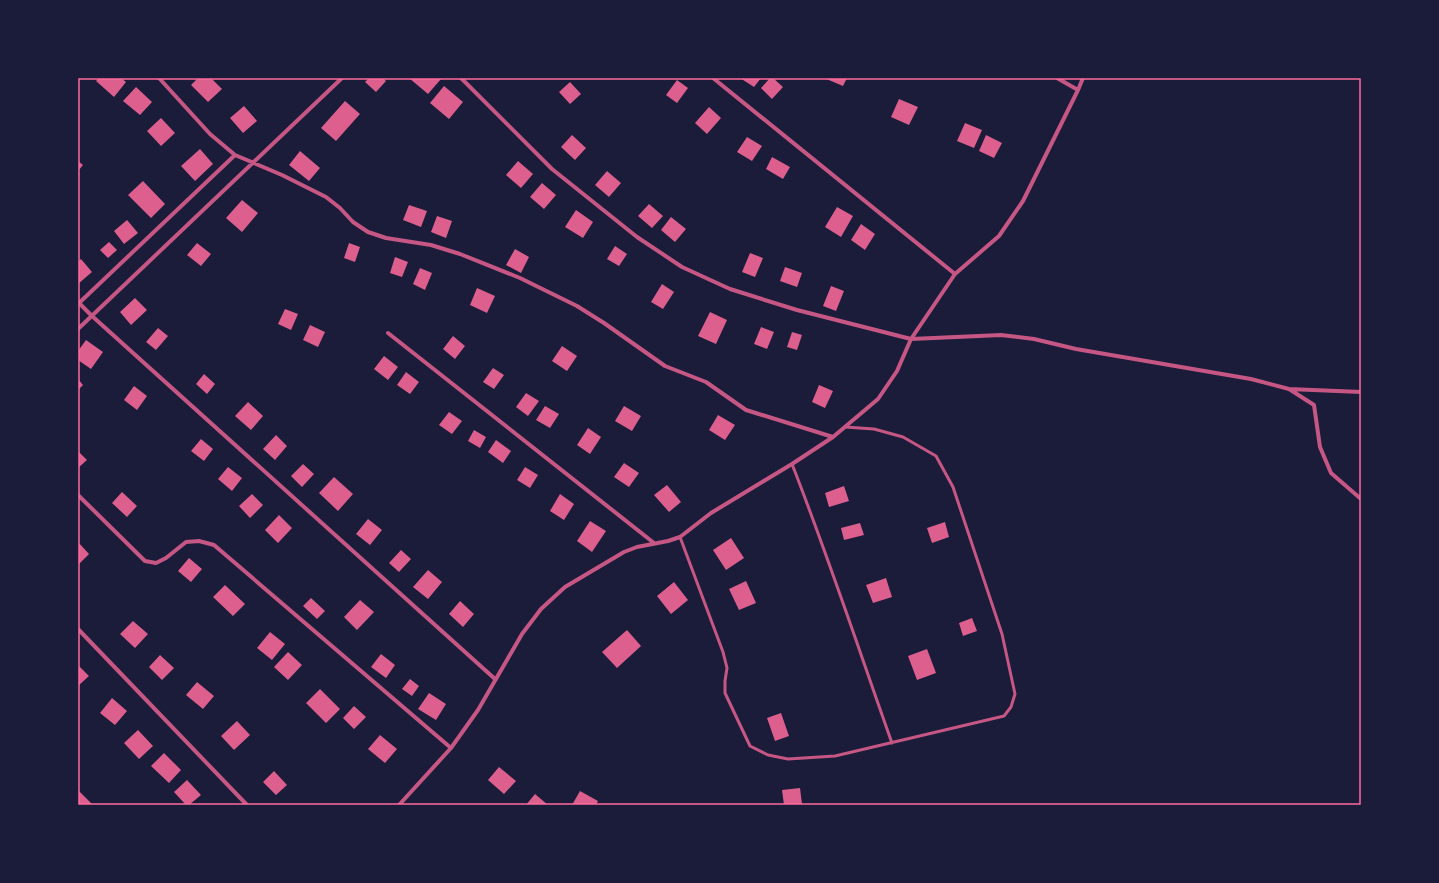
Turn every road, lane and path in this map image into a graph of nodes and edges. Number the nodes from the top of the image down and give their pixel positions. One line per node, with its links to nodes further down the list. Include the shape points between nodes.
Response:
1 (159, 78): 8 (street, via 210,134)
2 (342, 78): 9 (street)
3 (461, 78): 15 (street, via 552,169 637,237 682,267 730,289 797,310)
4 (713, 78): 10 (street)
5 (1057, 78): 7 (street)
6 (1083, 78): 7 (street)
7 (1078, 90): 10 (street, via 1023,201 999,236)
8 (235, 155): 9 (street); 11 (street)
9 (254, 162): 12 (street); 19 (street, via 326,197 368,232 386,238 431,245 520,278 576,306 665,366 706,382 746,410)
10 (955, 274): 15 (street)
11 (78, 303): 12 (street)
12 (92, 316): 13 (street); 26 (street)
13 (78, 329)
14 (388, 332): 24 (street)
15 (911, 339): 16 (street, via 1001,335 1034,339 1076,349 1251,379); 18 (street, via 897,371 878,399)
16 (1289, 389): 17 (street); 22 (street, via 1314,405 1320,447 1331,473)
17 (1361, 392)
18 (845, 427): 19 (street); 27 (lane, via 874,429 903,436 936,456 953,487 1000,627 1015,694 1011,707 1004,716)
19 (832, 436): 20 (street)
20 (792, 464): 23 (street, via 711,513); 27 (lane)
21 (78, 495): 28 (street, via 145,560 156,563 186,542 199,541 214,545)
22 (1361, 499)
23 (680, 537): 24 (street); 27 (lane, via 723,652 727,668 725,693 750,746 768,755 788,759 835,756)
24 (654, 543): 26 (street, via 624,552 565,587 541,609 522,634)
25 (78, 629): 29 (street)
26 (495, 679): 28 (street, via 478,710)
27 (892, 743)
28 (451, 748): 30 (street)
29 (247, 805)
30 (399, 805)

